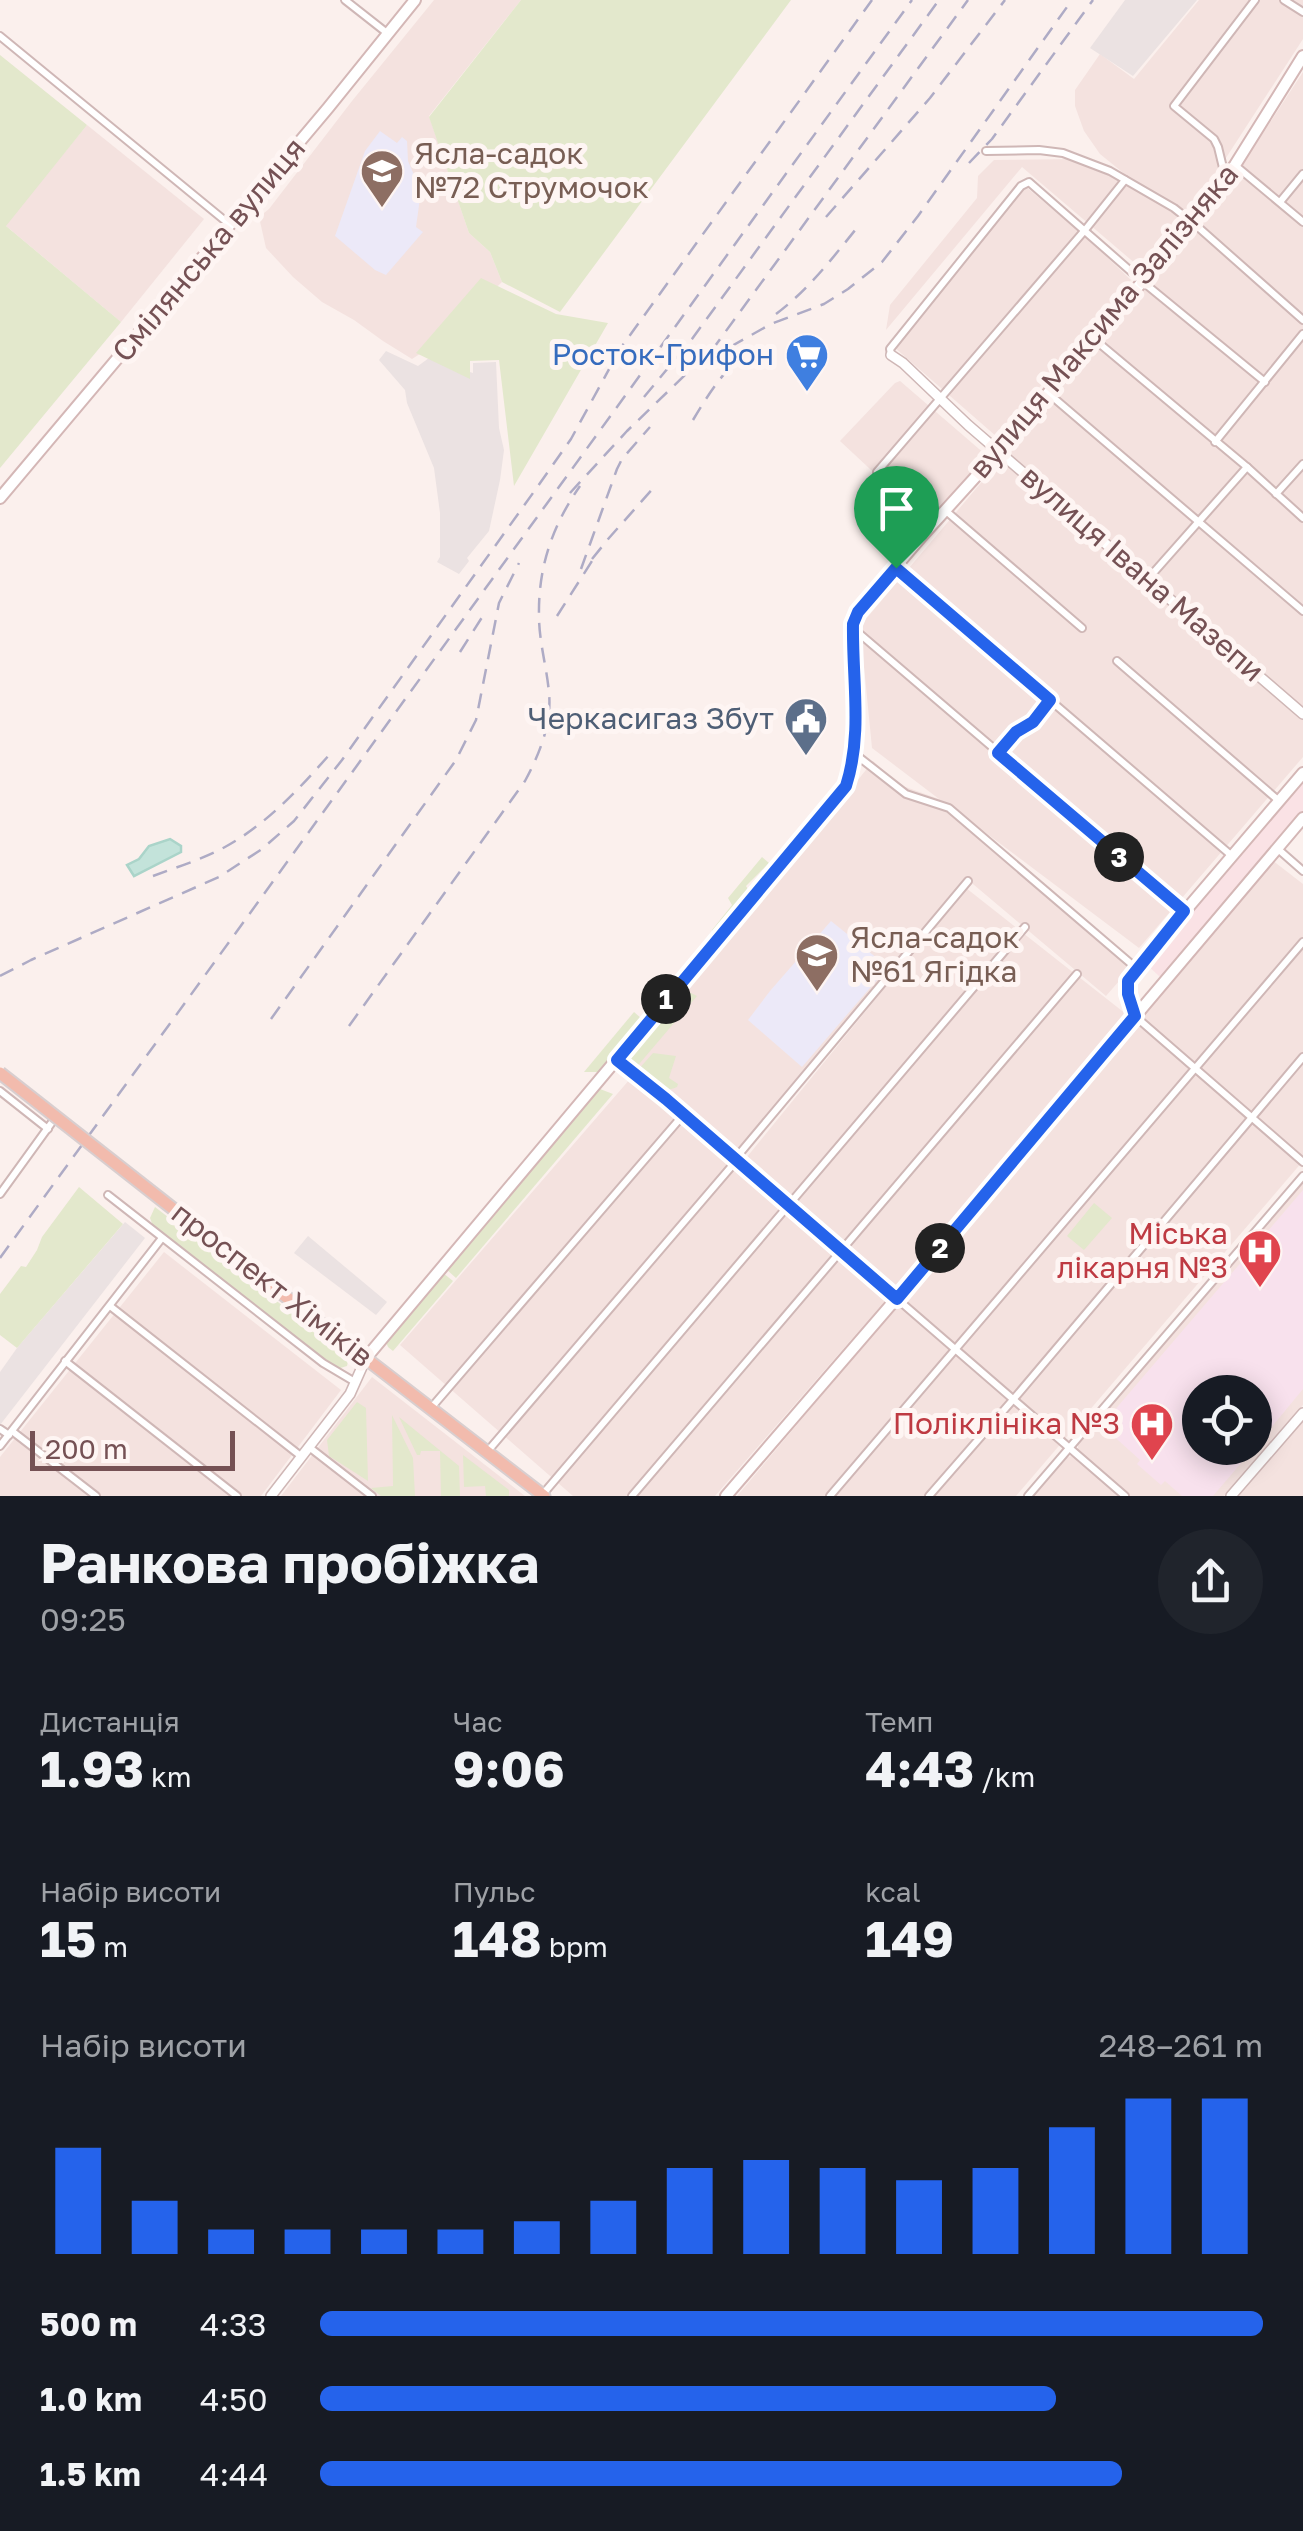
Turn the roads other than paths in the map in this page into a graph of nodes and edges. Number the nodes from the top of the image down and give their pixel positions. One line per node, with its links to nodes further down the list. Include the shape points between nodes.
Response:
1 (345, 0): 6 (street)
2 (416, 0): 6 (main road, Смілянська вулиця)
3 (1255, 0): 12 (street, via 1174,106 1214,139)
4 (1284, 0): 5 (street)
5 (1303, 12)
6 (388, 34): 17 (main road, Смілянська вулиця)
7 (0, 36): 17 (street)
8 (1303, 56): 10 (main road, вулиця Максима Залізняка)
9 (986, 151): 13 (street, via 1063,153)
10 (1235, 165): 12 (main road, вулиця Максима Залізняка); 14 (street)
11 (1303, 174): 14 (street)
12 (1226, 178): 15 (main road, вулиця Максима Залізняка)
13 (1125, 180): 15 (street); 18 (street)
14 (1280, 202): 16 (street)
15 (1192, 222): 19 (main road, вулиця Максима Залізняка); 20 (street)
16 (1303, 222)
17 (230, 224): 33 (main road, Смілянська вулиця)
18 (1085, 230): 19 (street); 23 (street, via 1031,182 1021,186); 26 (street)
19 (1143, 282): 22 (main road, вулиця Максима Залізняка); 24 (street)
20 (1303, 320)
21 (1303, 334): 24 (street)
22 (1094, 339): 25 (main road, вулиця Максима Залізняка); 27 (street)
23 (892, 354): 26 (street, вулиця Івана Мазепи)
24 (1265, 382): 27 (street)
25 (1048, 393): 28 (main road, вулиця Максима Залізняка); 36 (street)
26 (939, 398): 28 (street, вулиця Івана Мазепи); 31 (street)
27 (1215, 442): 30 (street)
28 (999, 451): 34 (main road, вулиця Максима Залізняка); 38 (street, вулиця Івана Мазепи)
29 (1303, 464): 32 (street)
30 (1246, 466): 32 (street); 36 (street)
31 (877, 472)
32 (1276, 494): 35 (street)
33 (0, 498)
34 (945, 510): 37 (main road, вулиця Максима Залізняка); 41 (street)
35 (1303, 518)
36 (1197, 522): 38 (street); 39 (street)
37 (896, 568): 40 (main road, вулиця Максима Залізняка, via 858,612); 43 (street)
38 (1147, 580): 44 (street, вулиця Івана Мазепи)
39 (1303, 611)
40 (853, 628): 45 (street); 46 (main road)
41 (1082, 628)
42 (1116, 661): 48 (street)
43 (1050, 700): 45 (street); 51 (street)
44 (1303, 714)
45 (998, 753): 54 (street)
46 (855, 754): 57 (street, via 906,794 949,808); 61 (main road, via 833,803)
47 (1303, 773): 48 (main road)
48 (1279, 801): 51 (main road)
49 (1303, 818): 50 (main road)
50 (1277, 848): 52 (street); 59 (main road)
51 (1232, 856): 54 (main road)
52 (1303, 871)
53 (968, 881): 70 (street)
54 (1184, 911): 57 (main road)
55 (1024, 927): 75 (street)
56 (1303, 942): 62 (street)
57 (1136, 968): 59 (main road, via 1128,985)
58 (1078, 974): 77 (street)
59 (1135, 1016): 62 (street); 78 (main road)
60 (1303, 1057): 68 (street)
61 (617, 1060): 67 (street); 81 (main road)
62 (1194, 1069): 68 (street); 80 (street)
63 (0, 1072): 65 (street); 81 (main road, проспект Хіміків, bridge)
64 (0, 1091): 66 (street)
65 (38, 1100): 66 (street); 69 (street, via 58,1115)
66 (30, 1114): 69 (street)
67 (684, 1114): 70 (street); 85 (street)
68 (1251, 1118): 71 (street); 84 (street)
69 (48, 1129): 73 (street)
70 (735, 1159): 75 (street); 92 (street)
71 (1303, 1162)
72 (1303, 1176): 91 (street)
73 (0, 1194)
74 (108, 1195): 76 (street, проспект Хіміків)
75 (788, 1206): 77 (street); 95 (street)
76 (162, 1238): 79 (street); 83 (street, проспект Хіміків)
77 (841, 1252): 78 (street); 99 (street)
78 (897, 1299): 80 (street); 100 (main road)
79 (110, 1306): 82 (street); 93 (street)
80 (955, 1350): 84 (street); 101 (street)
81 (366, 1358): 83 (street); 85 (main road, проспект Хіміків)
82 (64, 1361): 88 (street); 97 (street)
83 (355, 1382): 90 (street)
84 (1013, 1398): 91 (street); 102 (street)
85 (430, 1408): 92 (main road, проспект Хіміків)
86 (1303, 1413): 105 (street)
87 (0, 1429): 88 (street)
88 (11, 1433): 89 (street); 96 (street)
89 (0, 1446)
90 (309, 1447): 93 (street); 94 (street)
91 (1070, 1447): 103 (street); 104 (street)
92 (487, 1452): 95 (main road, проспект Хіміків)
93 (302, 1457): 98 (street)
94 (366, 1494)
95 (543, 1495)
96 (96, 1496)
97 (236, 1496)
98 (271, 1496)
99 (632, 1496)
100 (726, 1496)
101 (830, 1496)
102 (929, 1496)
103 (1028, 1496)
104 (1125, 1496)
105 (1231, 1496)

